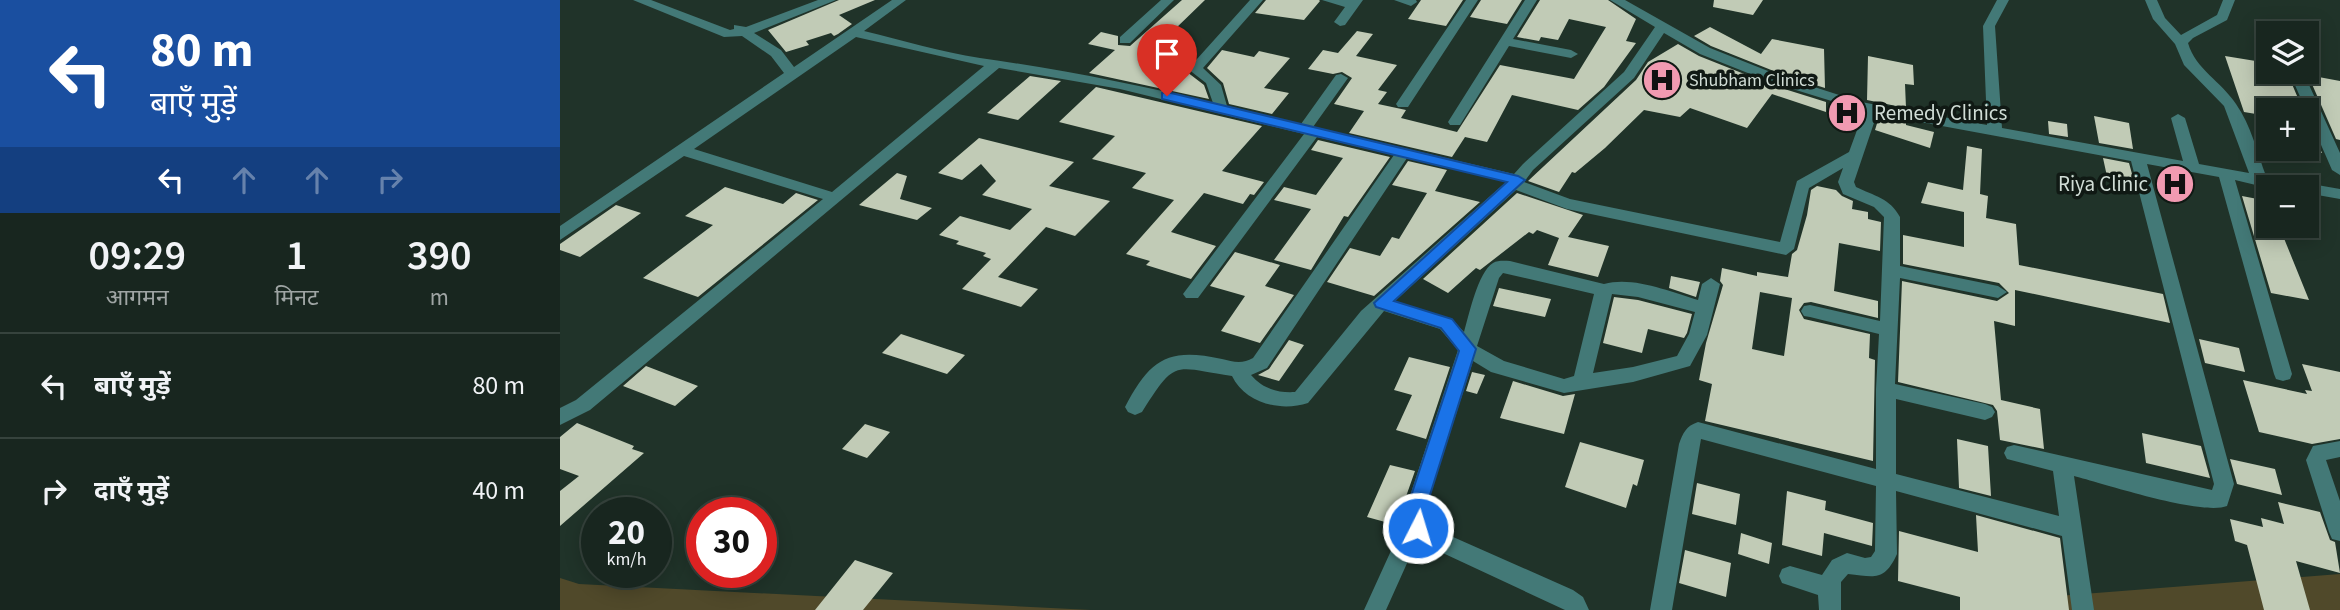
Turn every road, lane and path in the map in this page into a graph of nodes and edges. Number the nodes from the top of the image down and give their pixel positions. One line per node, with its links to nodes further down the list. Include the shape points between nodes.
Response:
1 (639, 0): 17 (street, via 729,34)
2 (675, 0): 17 (street)
3 (830, 0): 17 (street)
4 (900, 0): 18 (street)
5 (1168, 0): 19 (street)
6 (1257, 0): 28 (street, via 1195,69 1213,82)
7 (1328, 0): 14 (street)
8 (1472, 0): 27 (street)
9 (1531, 0): 20 (street)
10 (2003, 0): 33 (street, via 1989,26)
11 (2151, 0): 21 (street, via 2159,19)
12 (2229, 0): 21 (street, via 2223,17)
13 (1622, 1): 16 (street)
14 (1355, 3): 15 (street)
15 (1340, 22)
16 (1662, 26): 29 (street, via 1717,56); 43 (street, via 1629,75)
17 (744, 32): 24 (street, via 776,53)
18 (853, 32): 23 (street); 24 (street)
19 (1125, 40)
20 (1505, 41): 22 (street); 31 (street)
21 (2181, 43): 41 (street, via 2183,56 2230,105)
22 (1571, 54)
23 (996, 63): 28 (street); 46 (street)
24 (792, 74): 34 (street)
25 (1341, 78): 32 (street)
26 (2302, 84): 39 (street)
27 (1403, 104)
28 (1220, 109): 32 (street)
29 (1872, 109): 33 (street); 36 (street)
30 (2178, 118): 38 (street)
31 (1455, 122)
32 (1309, 130): 35 (street); 52 (street)
33 (1995, 132): 37 (street)
34 (681, 150): 46 (street); 47 (street)
35 (1404, 152): 43 (street); 58 (street, via 1260,363 1253,370)
36 (1856, 155): 43 (street, via 1802,184 1786,248 1567,204); 48 (street, via 1847,186 1889,210)
37 (2138, 159): 38 (street); 67 (street, via 2224,484 2220,500 2198,498)
38 (2193, 169): 40 (street)
39 (2340, 170)
40 (2226, 175): 42 (street); 59 (street)
41 (2258, 175)
42 (2256, 180)
43 (1516, 182): 53 (street)
44 (2319, 190): 45 (street)
45 (2340, 194)
46 (835, 198): 64 (street, via 594,397)
47 (560, 234)
48 (1892, 270): 51 (street); 56 (street)
49 (1711, 284): 54 (street)
50 (1604, 290): 54 (street, via 1636,290); 57 (street, via 1499,267 1491,275); 60 (street)
51 (1998, 292)
52 (1192, 294)
53 (1381, 303): 57 (street, via 1446,324); 58 (street, via 1301,398 1285,401 1246,385)
54 (1706, 309): 60 (street, via 1683,361 1637,375)
55 (1810, 311): 56 (street)
56 (1888, 330): 61 (street)
57 (1468, 349): 60 (street, via 1498,367 1564,386); 69 (street, via 1414,514)
58 (1239, 369): 62 (street, via 1173,361 1161,368)
59 (2283, 374)
60 (1582, 381)
61 (1885, 389): 63 (street); 68 (street)
62 (1135, 407)
63 (1985, 412)
64 (560, 417)
65 (2340, 449): 71 (street, via 2320,452 2316,460)
66 (2014, 453): 67 (street)
67 (2062, 464): 70 (street)
68 (1885, 481): 70 (street); 73 (street, via 1886,554 1878,565 1866,568 1847,563 1836,568 1830,579); 76 (street, via 1698,430 1689,444)
69 (1416, 520): 74 (street); 75 (street, via 1427,536 1565,597)
70 (2071, 529): 77 (street)
71 (2340, 532)
72 (1790, 576): 73 (street)
73 (1830, 599)
74 (1375, 610)
75 (1578, 610)
76 (1661, 610)
77 (2083, 610)

